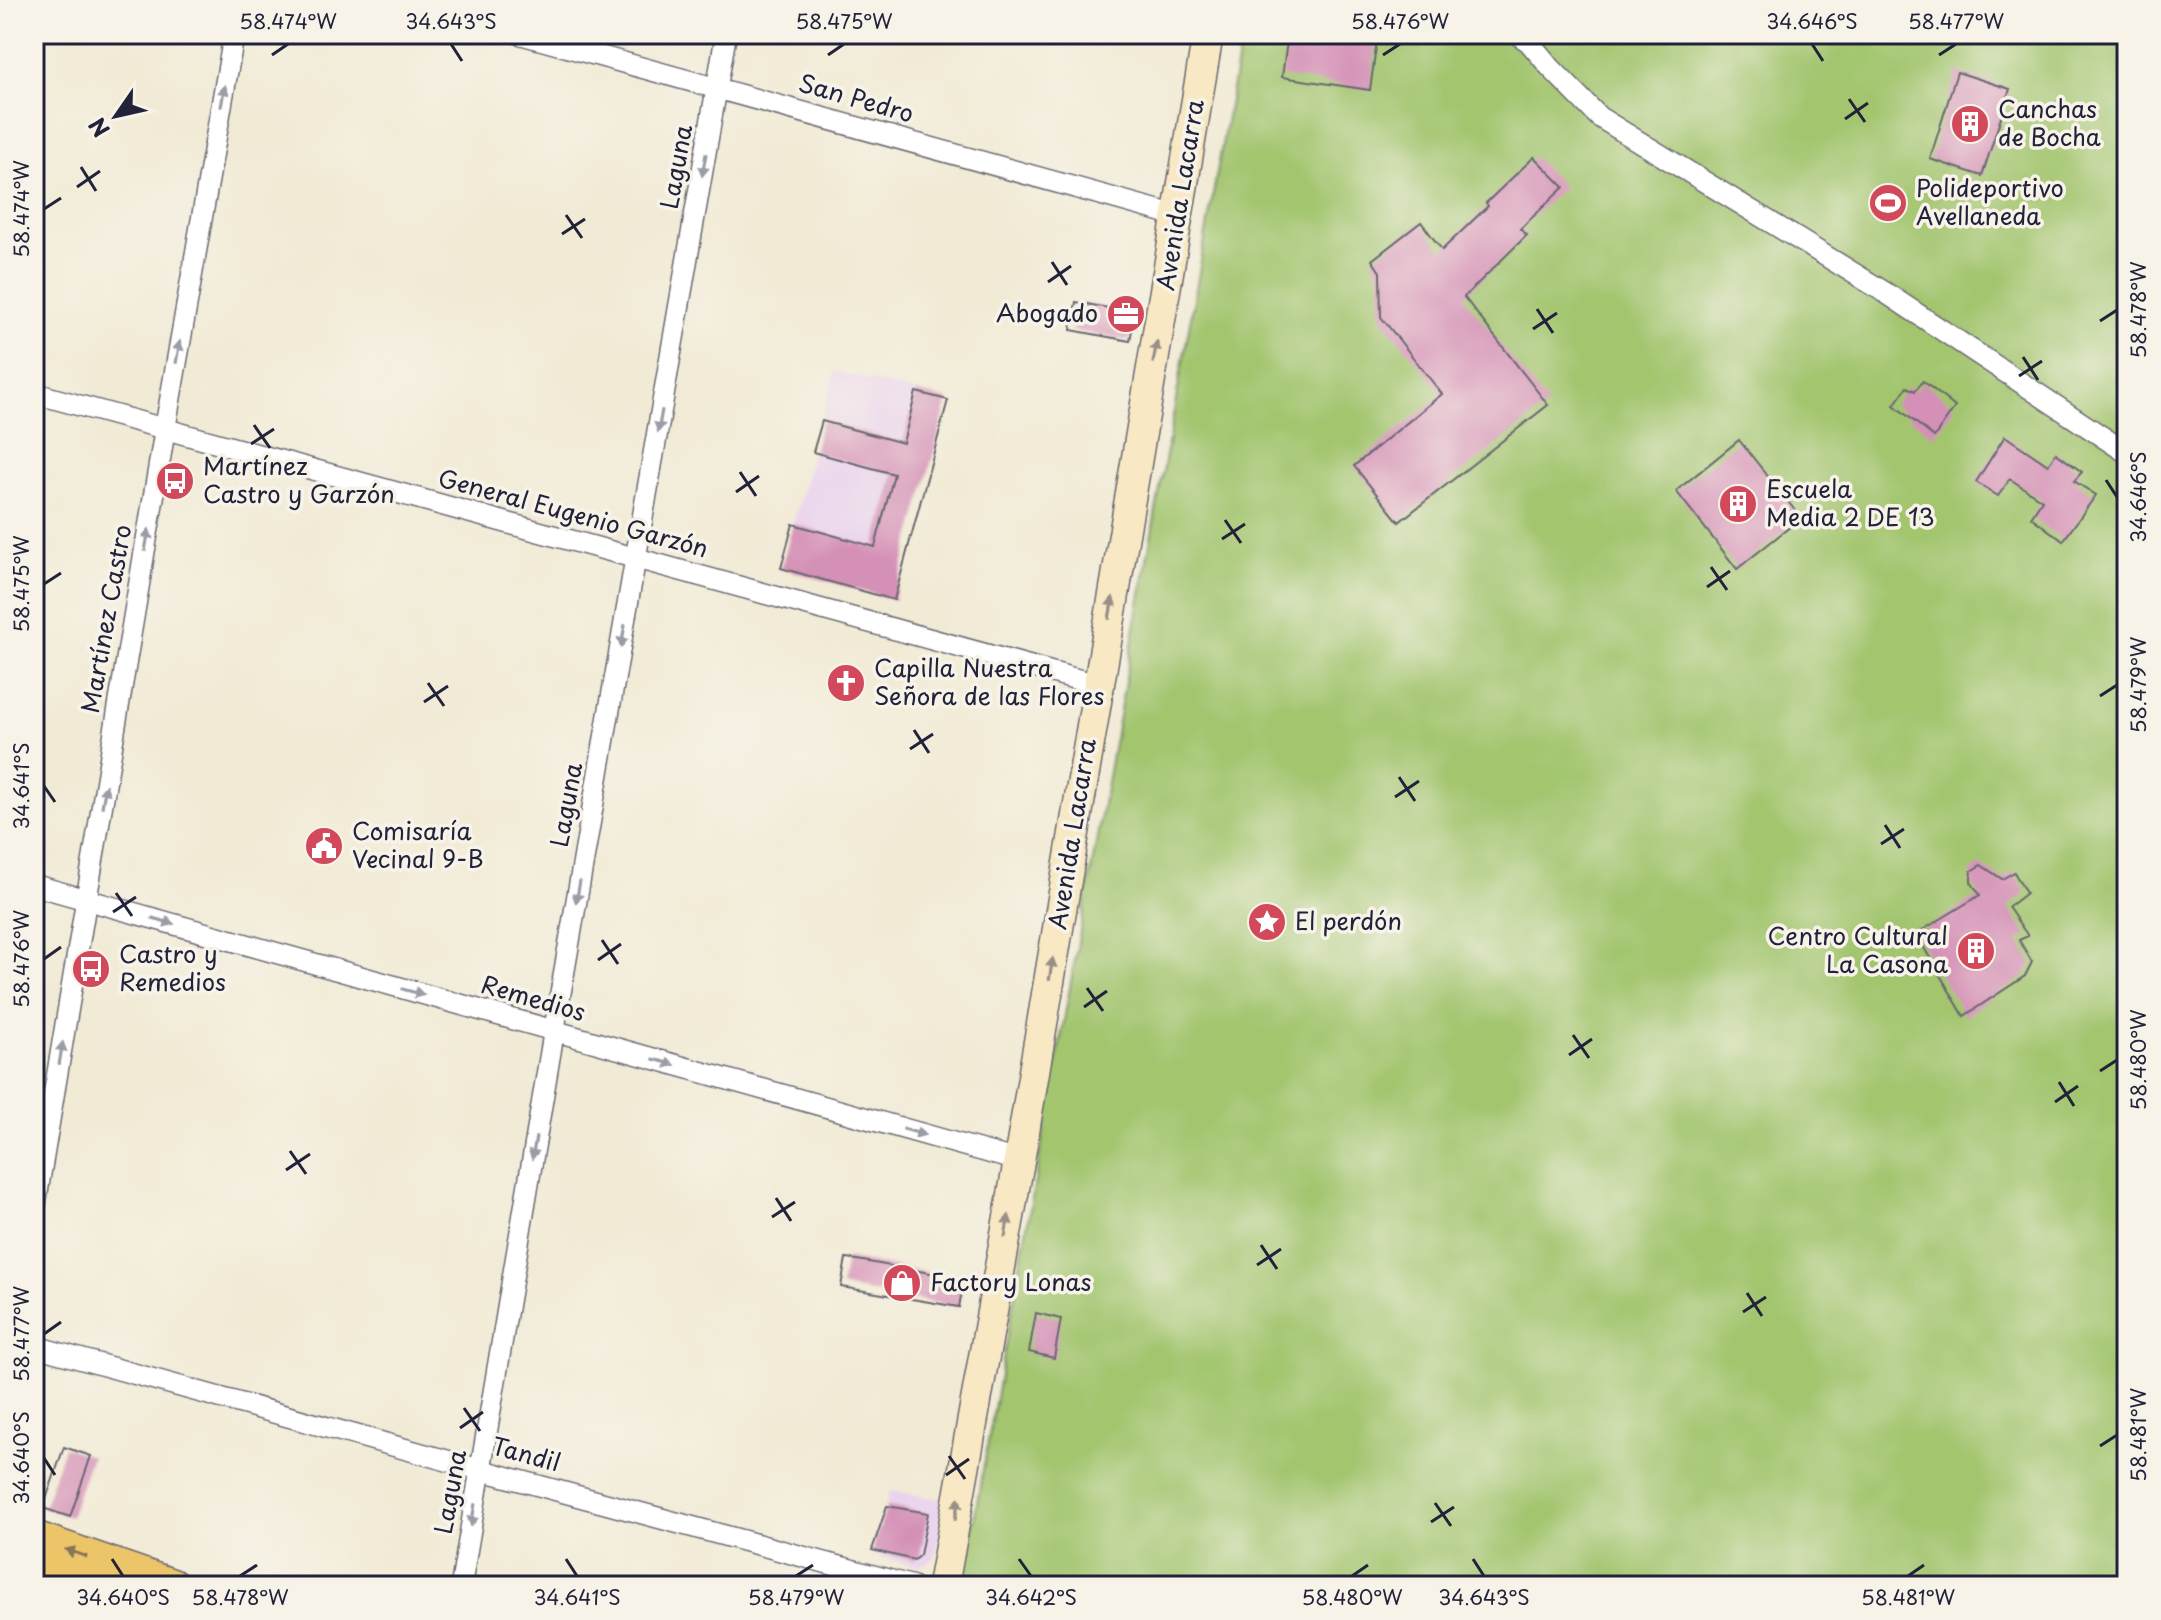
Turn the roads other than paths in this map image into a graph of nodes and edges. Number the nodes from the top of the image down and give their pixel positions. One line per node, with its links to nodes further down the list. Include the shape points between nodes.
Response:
1 (234, 34): 9 (street, Martínez Castro, one-way to 1)
2 (520, 34): 6 (street, San Pedro)
3 (726, 34): 6 (street, Laguna)
4 (1208, 34): 7 (street, Avenida Lacarra)
5 (1517, 34): 10 (street, via 1599,117 1886,293)
6 (717, 88): 7 (street, San Pedro); 11 (street, Laguna, one-way to 11)
7 (1178, 216): 12 (street, Avenida Lacarra, one-way to 7)
8 (34, 393): 9 (street, General Eugenio Garzón)
9 (165, 429): 11 (street, General Eugenio Garzón); 14 (street, Martínez Castro, one-way to 9)
10 (2127, 453)
11 (636, 559): 12 (street, General Eugenio Garzón); 15 (street, Laguna, one-way to 15)
12 (1098, 685): 16 (street, Avenida Lacarra, one-way to 12)
13 (34, 885): 14 (street, Remedios)
14 (86, 899): 15 (street, Remedios, one-way to 15); 17 (street, Martínez Castro, one-way to 14)
15 (554, 1031): 16 (street, Remedios, one-way to 16); 19 (street, Laguna, one-way to 19)
16 (1019, 1161): 26 (street, Avenida Lacarra, one-way to 16)
17 (34, 1213)
18 (34, 1346): 19 (street, Tandil)
19 (481, 1470): 24 (street, Laguna, one-way to 24); 25 (street, Tandil)
20 (34, 1538): 23 (main road, one-way to 20)
21 (34, 1572): 22 (main road)
22 (76, 1586)
23 (172, 1586)
24 (461, 1586)
25 (912, 1586)
26 (943, 1586)

